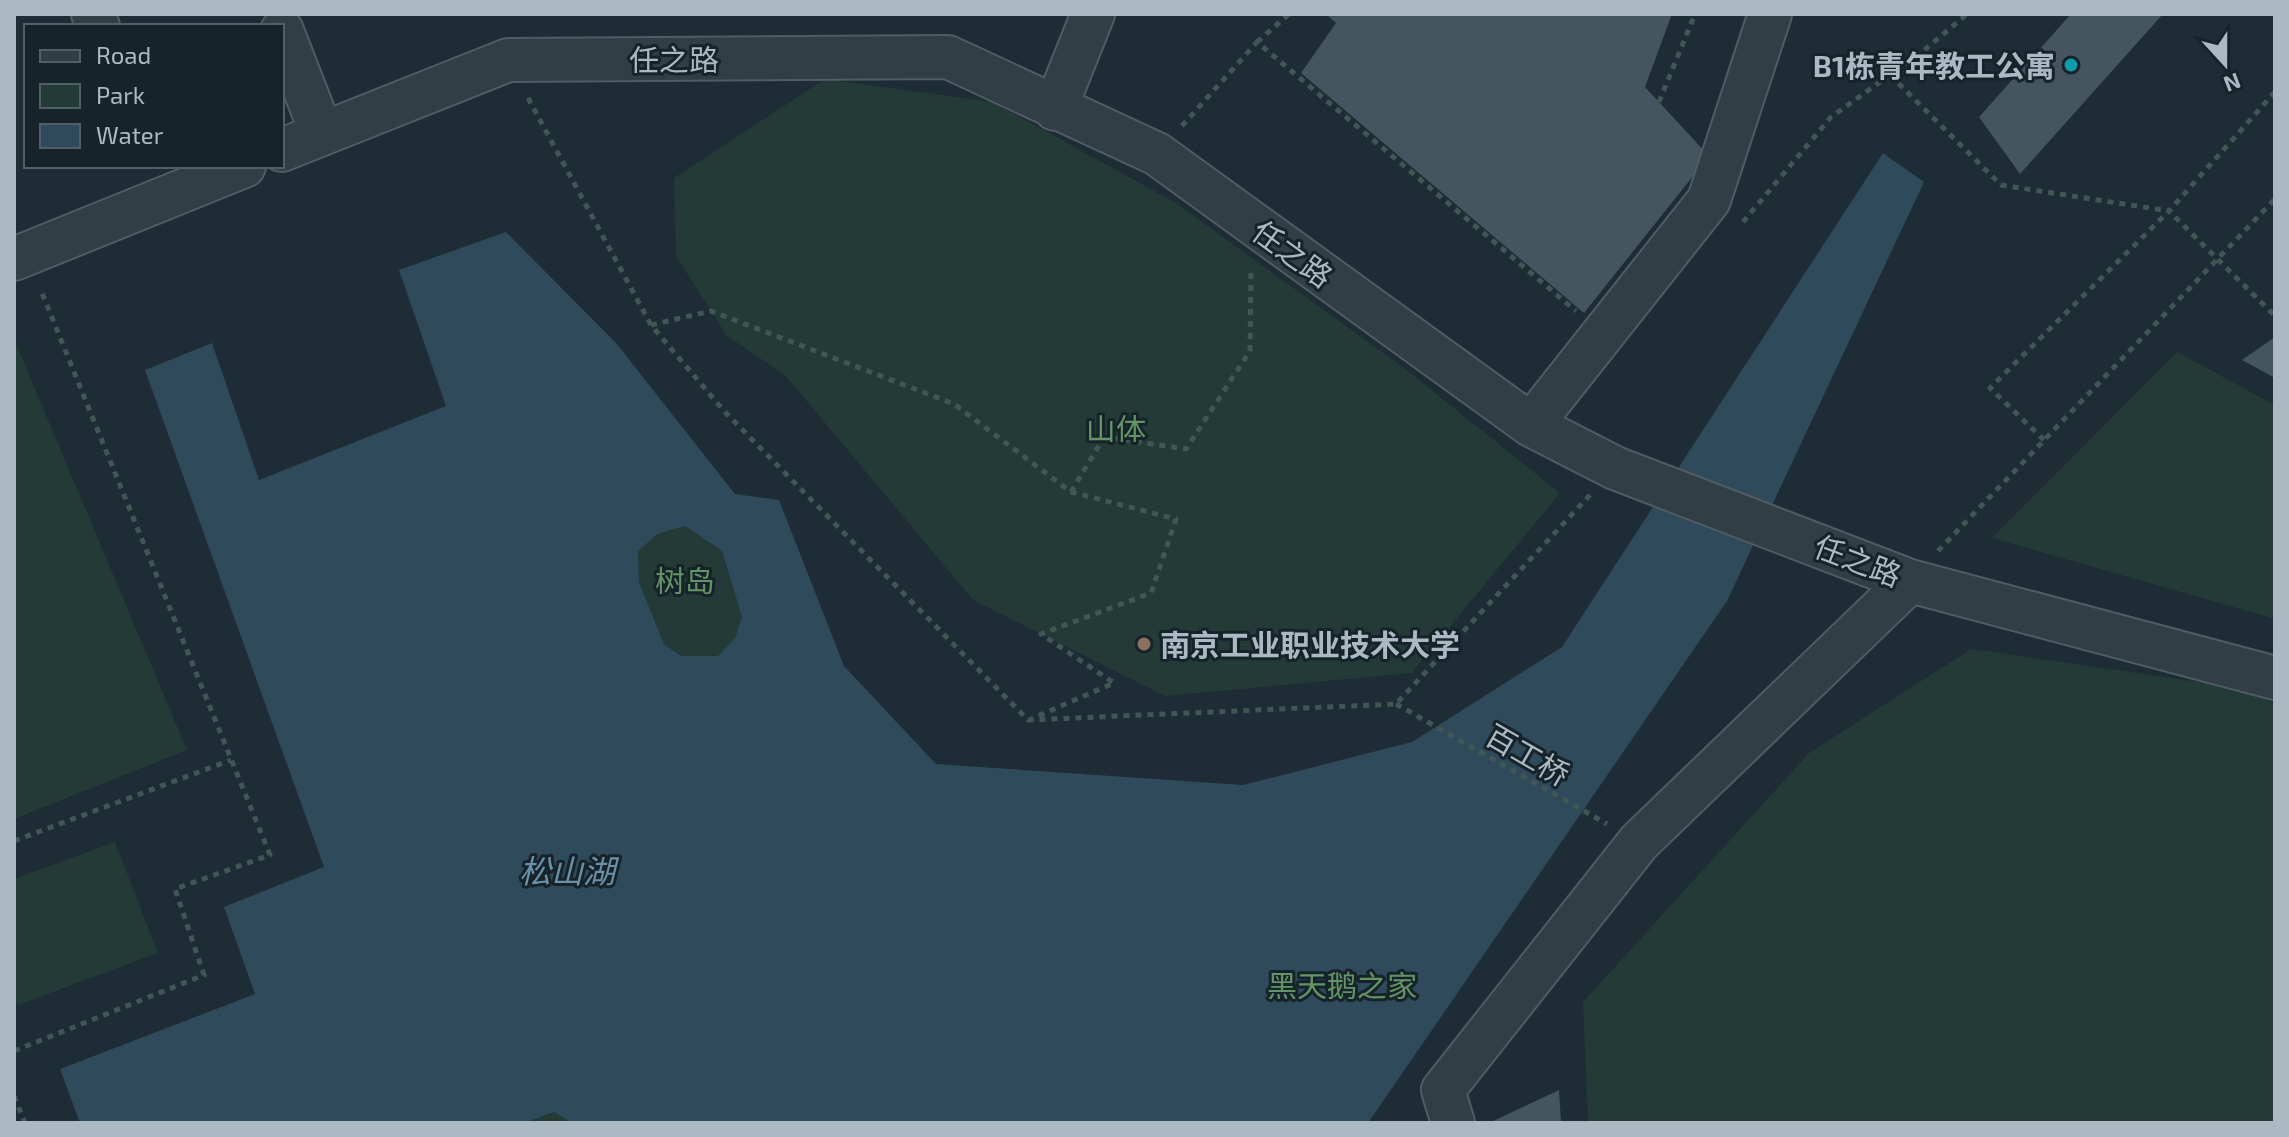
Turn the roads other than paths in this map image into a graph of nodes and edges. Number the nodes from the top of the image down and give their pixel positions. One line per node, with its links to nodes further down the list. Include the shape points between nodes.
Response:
1 (1093, 14): 4 (street)
2 (1770, 14): 10 (street, via 1709,200)
3 (284, 36): 5 (street)
4 (1055, 109): 5 (street, 任之路, via 948,57 508,60); 10 (street, 任之路, via 1157,154)
5 (322, 134): 6 (street, 任之路)
6 (284, 149)
7 (233, 168): 8 (street)
8 (162, 181): 9 (street)
9 (20, 256)
10 (1531, 425): 11 (street, 任之路, via 1615,468)
11 (1910, 581): 12 (street, 任之路); 13 (street, via 1639,842 1443,1090)
12 (2275, 678)
13 (1453, 1123)

